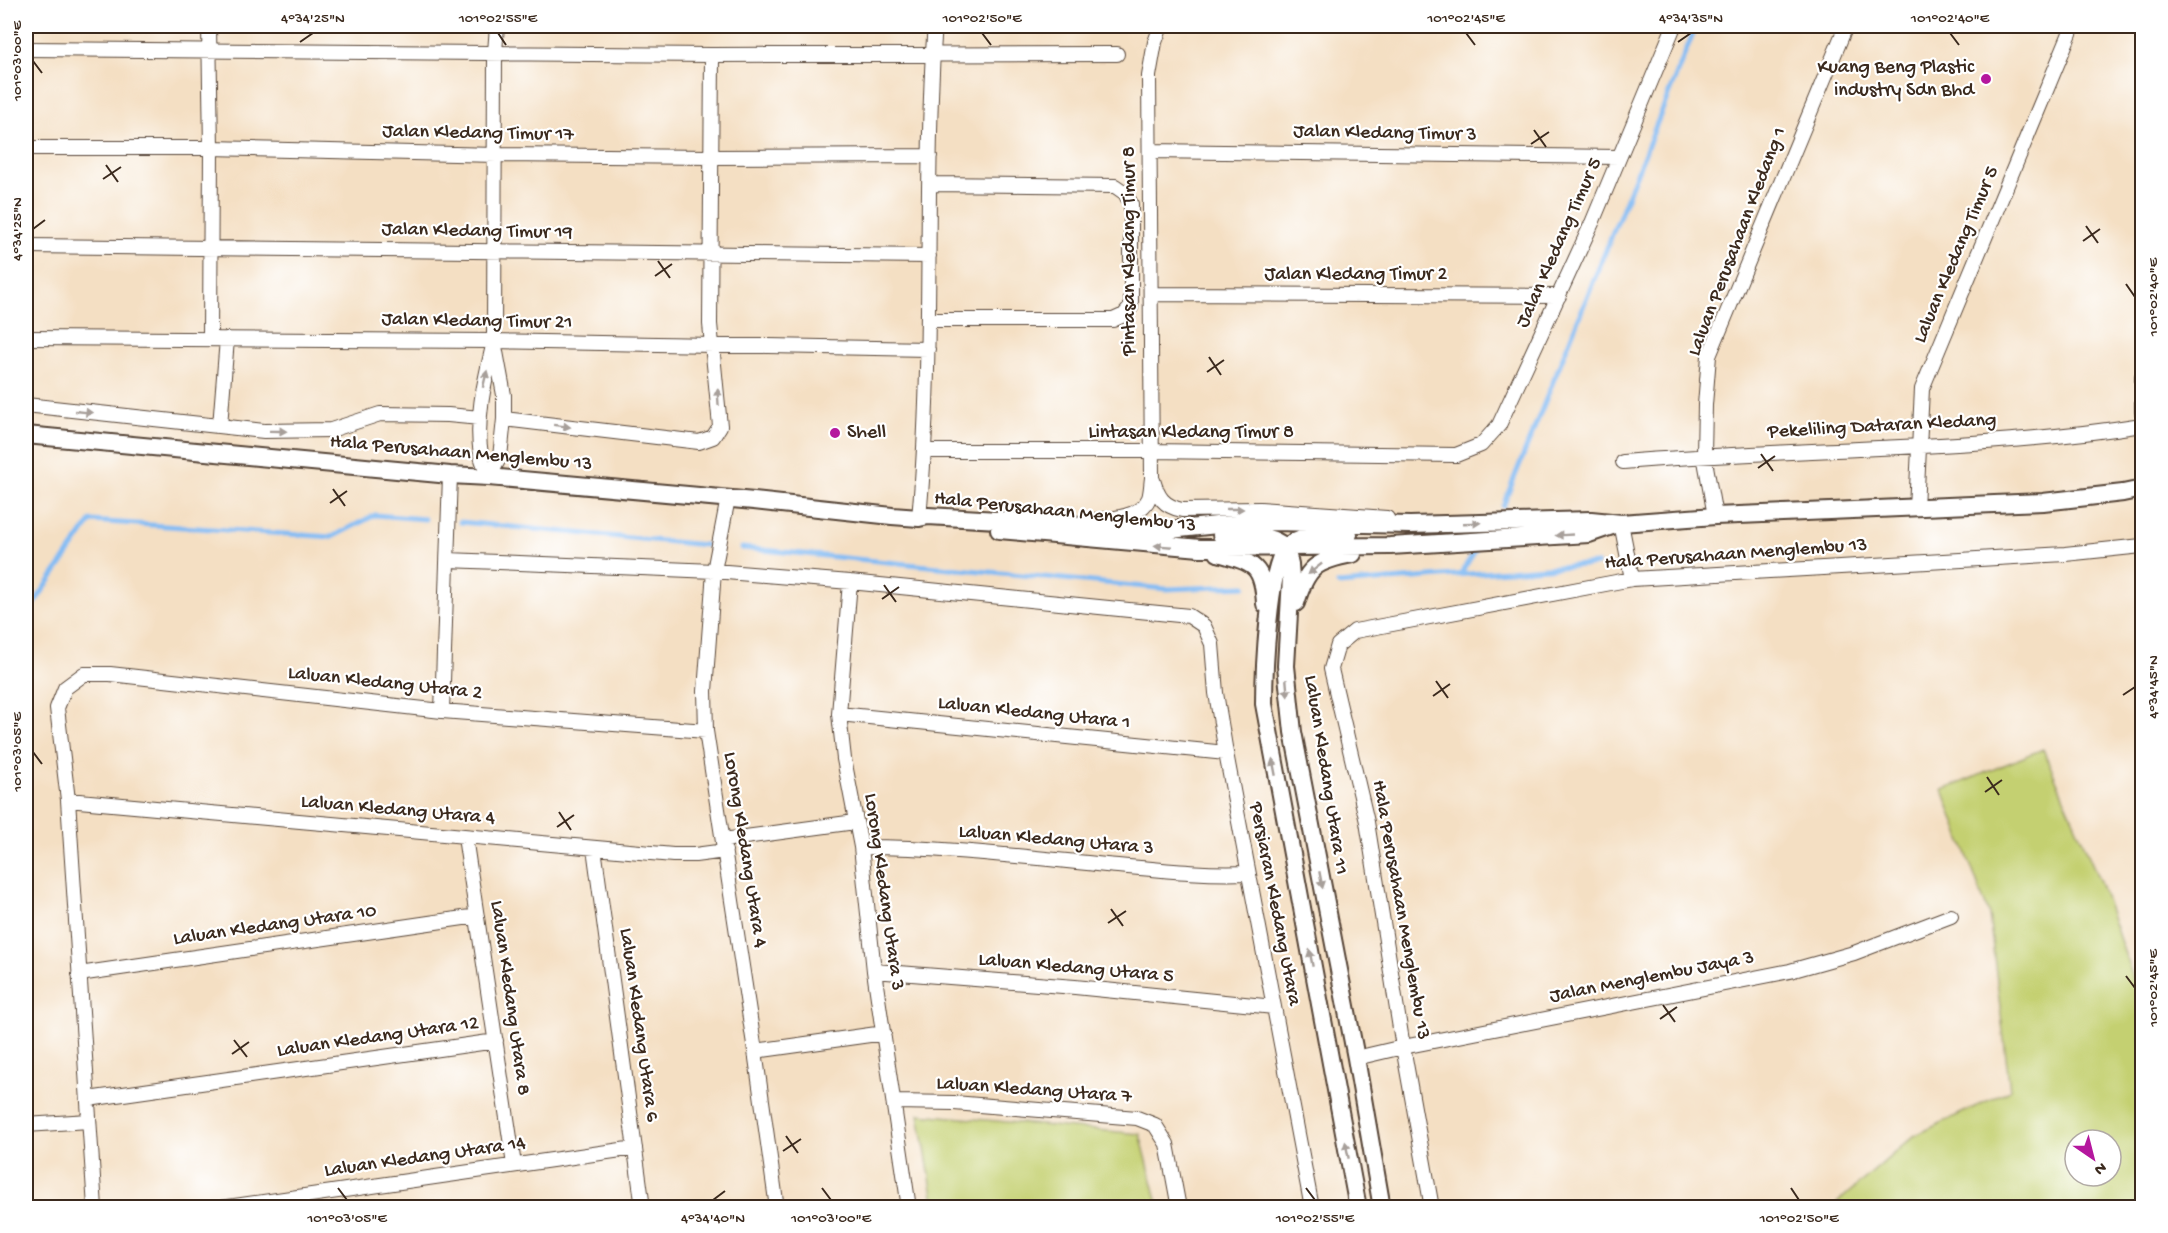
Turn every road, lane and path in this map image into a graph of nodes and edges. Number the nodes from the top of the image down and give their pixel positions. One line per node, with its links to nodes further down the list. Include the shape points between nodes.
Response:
1 (209, 26): 9 (street)
2 (497, 26): 10 (street)
3 (935, 26): 13 (street)
4 (1161, 26): 16 (street, Pintasan Kledang Timur 8, via 1149,76)
5 (1674, 26): 20 (street, Jalan Kledang Timur 5)
6 (1846, 26): 48 (street, Laluan Perusahaan Kledang 1, via 1709,356)
7 (2073, 26): 44 (street, Laluan Kledang Timur 5, via 1922,389)
8 (26, 49): 9 (street)
9 (210, 50): 10 (street); 15 (street)
10 (495, 52): 12 (street); 17 (street)
11 (1117, 54): 13 (street)
12 (712, 55): 13 (street); 19 (street)
13 (932, 55): 18 (street)
14 (26, 148): 15 (street, Jalan Kledang Timur 17)
15 (211, 148): 17 (street, Jalan Kledang Timur 17); 23 (street)
16 (1150, 151): 20 (street, Jalan Kledang Timur 3); 27 (street, Pintasan Kledang Timur 8)
17 (496, 155): 19 (street, Jalan Kledang Timur 17); 24 (street)
18 (930, 156): 19 (street, Jalan Kledang Timur 17); 21 (street)
19 (711, 157): 25 (street)
20 (1619, 157): 28 (street, Jalan Kledang Timur 5)
21 (930, 184): 26 (street); 29 (street, via 1115,186 1131,204 1131,308 1113,320)
22 (26, 246): 23 (street, Jalan Kledang Timur 19)
23 (211, 248): 24 (street, Jalan Kledang Timur 19); 31 (street)
24 (495, 252): 25 (street, Jalan Kledang Timur 19); 33 (street)
25 (711, 253): 26 (street, Jalan Kledang Timur 19); 34 (street)
26 (928, 256): 29 (street)
27 (1152, 294): 28 (street, Jalan Kledang Timur 2); 46 (street, Pintasan Kledang Timur 8)
28 (1559, 296): 47 (street, Jalan Kledang Timur 5, via 1499,425 1481,445)
29 (928, 320): 35 (street)
30 (26, 338): 31 (street, Jalan Kledang Timur 21)
31 (210, 339): 32 (street, Jalan Kledang Timur 21)
32 (227, 339): 33 (street, Jalan Kledang Timur 21); 42 (street)
33 (494, 341): 34 (street, Jalan Kledang Timur 21); 39 (street, one-way to 33); 40 (street, via 504,395)
34 (713, 345): 35 (street, Jalan Kledang Timur 21); 40 (street, one-way to 34, via 699,442 713,437 720,426)
35 (928, 349): 45 (street)
36 (2142, 376): 38 (street)
37 (26, 405): 42 (street, one-way to 42)
38 (2142, 412)
39 (480, 417): 42 (street, one-way to 39, via 312,431 331,430 380,414); 51 (street, via 481,455)
40 (504, 419): 51 (street, via 500,457)
41 (2142, 424): 44 (street, Pekeliling Dataran Kledang)
42 (220, 426)
43 (26, 435): 50 (street, Hala Perusahaan Menglembu 13)
44 (1918, 447): 48 (street, Pekeliling Dataran Kledang); 55 (street, Laluan Kledang Timur 5)
45 (925, 451): 46 (street, Lintasan Kledang Timur 8); 57 (street)
46 (1151, 451): 47 (street, Lintasan Kledang Timur 8); 52 (street, Pintasan Kledang Timur 8)
47 (1456, 455)
48 (1704, 455): 49 (street, Pekeliling Dataran Kledang); 56 (street, Laluan Perusahaan Kledang 1)
49 (1623, 462)
50 (450, 475): 51 (street, Hala Perusahaan Menglembu 13); 67 (street)
51 (489, 477): 54 (street, Hala Perusahaan Menglembu 13)
52 (1152, 478): 58 (street, Pintasan Kledang Timur 8, via 1149,499 1128,516); 61 (street, Pintasan Kledang Timur 8, one-way to 61, via 1164,503 1182,510 1260,509)
53 (2142, 489): 55 (street, Hala Perusahaan Menglembu 13, via 2043,502)
54 (728, 498): 57 (street, Hala Perusahaan Menglembu 13); 68 (street, Lorong Kledang Utara 4)
55 (1916, 508): 56 (street, Hala Perusahaan Menglembu 13)
56 (1715, 516): 59 (street, Hala Perusahaan Menglembu 13)
57 (919, 518): 58 (street, Hala Perusahaan Menglembu 13); 66 (street, Hala Perusahaan Menglembu 13, one-way to 57, via 927,523)
58 (1058, 523): 62 (street, Hala Perusahaan Menglembu 13)
59 (1620, 523): 61 (street, Hala Perusahaan Menglembu 13, one-way to 59, via 1591,520); 63 (street, Hala Perusahaan Menglembu 13, one-way to 63, via 1588,534); 69 (street)
60 (1410, 525): 61 (street, Hala Perusahaan Menglembu 13); 62 (street, Hala Perusahaan Menglembu 13, via 1274,522); 65 (street, via 1376,532 1311,535)
61 (1441, 525)
62 (1170, 531): 65 (street, via 1252,535 1271,538)
63 (1390, 546): 65 (street, Hala Perusahaan Menglembu 13); 72 (street, one-way to 72, via 1331,558 1308,573)
64 (2142, 546): 69 (street, Hala Perusahaan Menglembu 13, via 2065,554)
65 (1286, 548): 66 (street, Hala Perusahaan Menglembu 13); 71 (street, via 1276,573); 72 (street, Laluan Kledang Utara 11, via 1291,578)
66 (1200, 549): 71 (street, via 1242,561 1257,570 1264,588)
67 (448, 560): 68 (street); 73 (street)
68 (714, 571): 70 (street); 75 (street, Lorong Kledang Utara 4)
69 (1632, 579): 91 (street, Hala Perusahaan Menglembu 13, via 1355,631 1338,645 1331,669 1367,822)
70 (850, 582): 74 (street, Lorong Kledang Utara 3); 76 (street, Persiaran Kledang Utara, via 1189,616 1204,626 1212,644)
71 (1267, 629): 107 (street, one-way to 71, via 1266,724)
72 (1287, 630): 93 (street, Laluan Kledang Utara 11, one-way to 93, via 1286,674 1293,732)
73 (442, 711): 75 (street, Laluan Kledang Utara 2); 77 (street, Laluan Kledang Utara 2, via 84,674 65,688 57,708)
74 (839, 714): 76 (street, Laluan Kledang Utara 1); 78 (street, Lorong Kledang Utara 3)
75 (706, 731): 80 (street, Lorong Kledang Utara 4)
76 (1226, 753): 83 (street, Persiaran Kledang Utara)
77 (68, 800): 79 (street, Laluan Kledang Utara 4); 87 (street)
78 (855, 822): 80 (street, Laluan Kledang Utara 4); 81 (street, Lorong Kledang Utara 3)
79 (465, 837): 82 (street, Laluan Kledang Utara 4); 84 (street, Laluan Kledang Utara 8)
80 (724, 845): 82 (street, Laluan Kledang Utara 4, via 695,855); 92 (street, Lorong Kledang Utara 4)
81 (861, 847): 83 (street, Laluan Kledang Utara 3, via 916,848 1190,873); 86 (street, Lorong Kledang Utara 3)
82 (594, 848): 98 (street, Laluan Kledang Utara 6)
83 (1247, 873): 88 (street, Persiaran Kledang Utara)
84 (477, 916): 87 (street, Laluan Kledang Utara 10); 90 (street, Laluan Kledang Utara 8)
85 (1951, 916): 91 (street, Jalan Menglembu Jaya 3, via 1854,953 1790,971)
86 (874, 971): 88 (street, Laluan Kledang Utara 5); 89 (street, Lorong Kledang Utara 3)
87 (80, 974): 94 (street)
88 (1274, 1007): 106 (street, Persiaran Kledang Utara)
89 (884, 1033): 92 (street); 95 (street, Lorong Kledang Utara 3)
90 (496, 1041): 94 (street, Laluan Kledang Utara 12); 99 (street, Laluan Kledang Utara 8)
91 (1403, 1047): 93 (street, Jalan Menglembu Jaya 3); 109 (street, Hala Perusahaan Menglembu 13)
92 (755, 1051): 103 (street, Lorong Kledang Utara 4)
93 (1356, 1058): 108 (street, Laluan Kledang Utara 11)
94 (88, 1099): 96 (street)
95 (894, 1102): 104 (street, Lorong Kledang Utara 3); 105 (street, Laluan Kledang Utara 7, via 1137,1118 1155,1125 1167,1144)
96 (89, 1121): 97 (street); 100 (street)
97 (26, 1125)
98 (635, 1148): 99 (street, Laluan Kledang Utara 14); 102 (street, Laluan Kledang Utara 6)
99 (514, 1165): 101 (street, Laluan Kledang Utara 14)
100 (95, 1208)
101 (221, 1208)
102 (644, 1208)
103 (777, 1208)
104 (909, 1208)
105 (1179, 1208)
106 (1312, 1208)
107 (1358, 1208)
108 (1382, 1208)
109 (1432, 1208)

